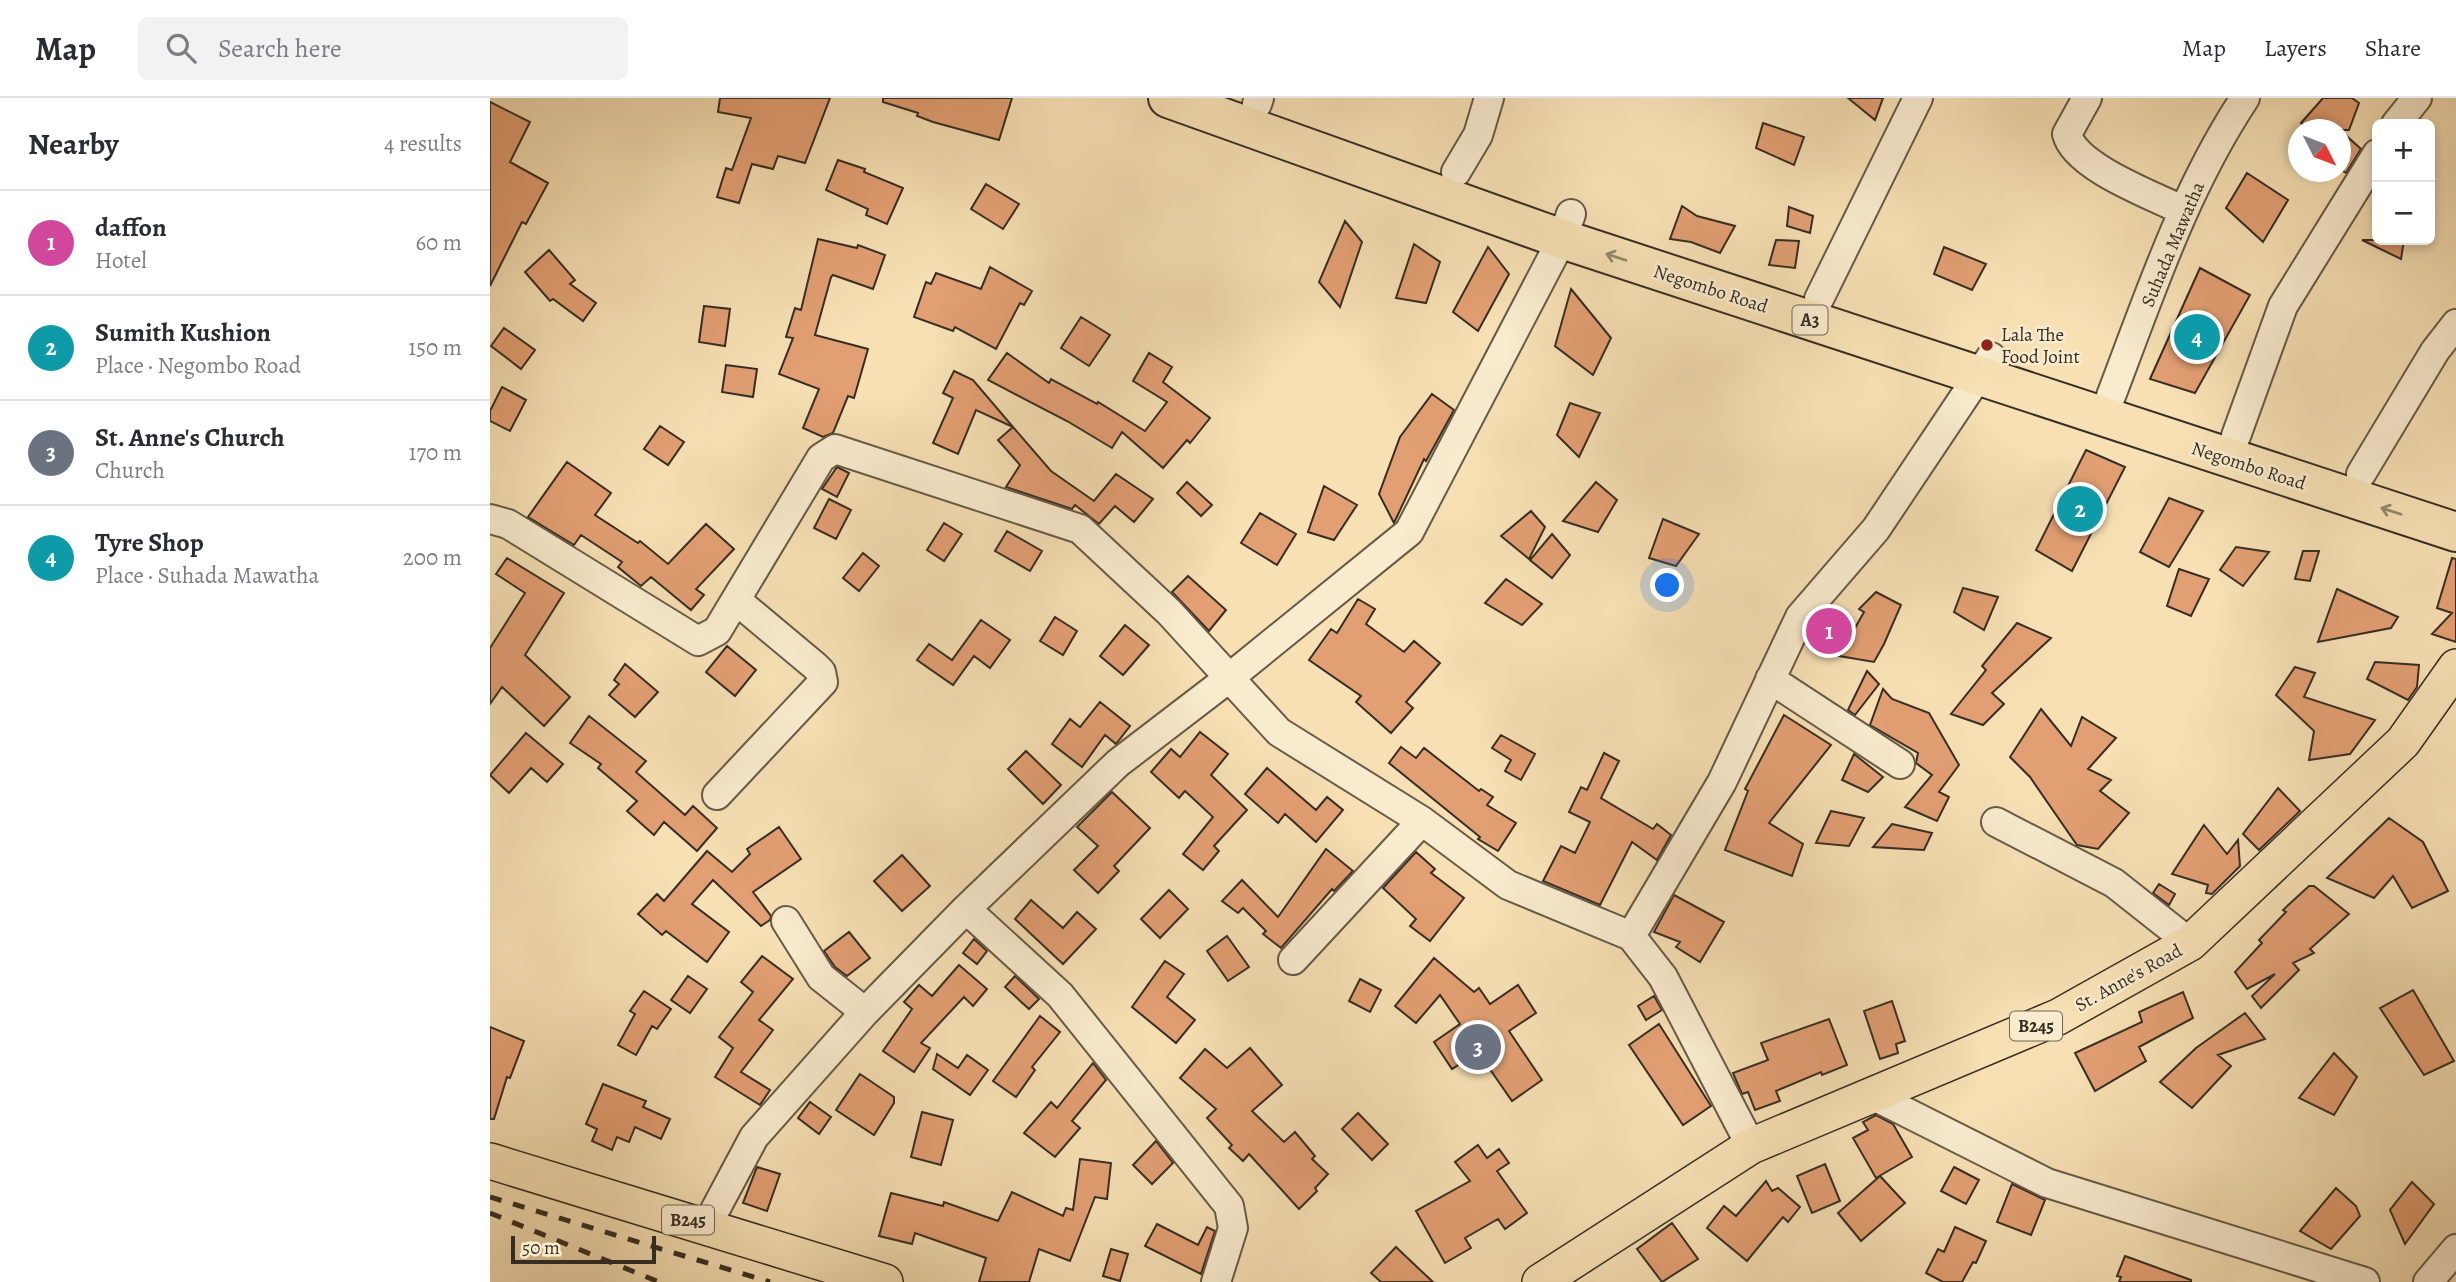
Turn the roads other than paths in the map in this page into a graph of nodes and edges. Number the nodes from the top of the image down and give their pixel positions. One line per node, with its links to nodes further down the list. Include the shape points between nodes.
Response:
1 (1168, 98): 12 (highway, Negombo Road / A3)
2 (1489, 98): 10 (street, via 1478,135)
3 (1918, 98): 13 (street)
4 (2087, 98): 11 (street, via 2067,134 2069,143 2093,165)
5 (2245, 98): 11 (street, Suhada Mawatha)
6 (2417, 98): 8 (street)
7 (1251, 100): 10 (highway, Negombo Road / A3)
8 (2400, 119)
9 (2372, 162): 17 (street, via 2283,306)
10 (1456, 173): 12 (highway, Negombo Road / A3)
11 (2182, 210): 16 (street, Suhada Mawatha)
12 (1567, 227): 13 (highway, Negombo Road / A3); 15 (highway, Negombo Road / A3, one-way to 12); 24 (street, via 1409,532)
13 (1819, 299): 15 (highway, Negombo Road / A3)
14 (2456, 324): 18 (street)
15 (1985, 367): 16 (highway, Negombo Road / A3); 21 (highway, Negombo Road / A3, one-way to 15); 25 (street, via 1876,528 1800,617)
16 (2111, 396): 17 (highway, Negombo Road / A3)
17 (2236, 436): 18 (highway, Negombo Road / A3)
18 (2361, 474): 19 (highway, Negombo Road / A3)
19 (2456, 507)
20 (490, 519): 22 (street, via 508,524 698,641 717,631)
21 (2456, 532)
22 (736, 600): 24 (street, via 821,458 835,449 1080,530 1169,612); 27 (street, via 815,666 823,682)
23 (2456, 667): 33 (main road, St. Anne's Road / B245, via 2403,742)
24 (1229, 678): 28 (street, via 1279,732); 30 (street, via 1118,763)
25 (1770, 680): 26 (street); 32 (street, via 1722,782)
26 (1900, 764)
27 (717, 795)
28 (1422, 821): 32 (street, via 1508,885); 34 (street)
29 (1996, 822): 33 (street, via 2114,883)
30 (966, 909): 35 (street); 42 (street, via 1060,995 1229,1206 1233,1228)
31 (786, 921): 35 (street, via 821,977)
32 (1631, 936): 37 (street, via 1663,977)
33 (2190, 943): 36 (main road, St. Anne's Road / B245, via 2057,1017)
34 (1293, 960)
35 (864, 1012): 39 (street, via 754,1137)
36 (1874, 1096): 37 (main road, St. Anne's Road / B245); 44 (street, via 2047,1183)
37 (1751, 1146): 43 (main road, St. Anne's Road / B245)
38 (490, 1161): 39 (main road, B245)
39 (707, 1225): 41 (main road, B245)
40 (2456, 1249): 45 (street)
41 (885, 1282)
42 (1216, 1282)
43 (1540, 1282)
44 (2365, 1282)
45 (2428, 1282)

